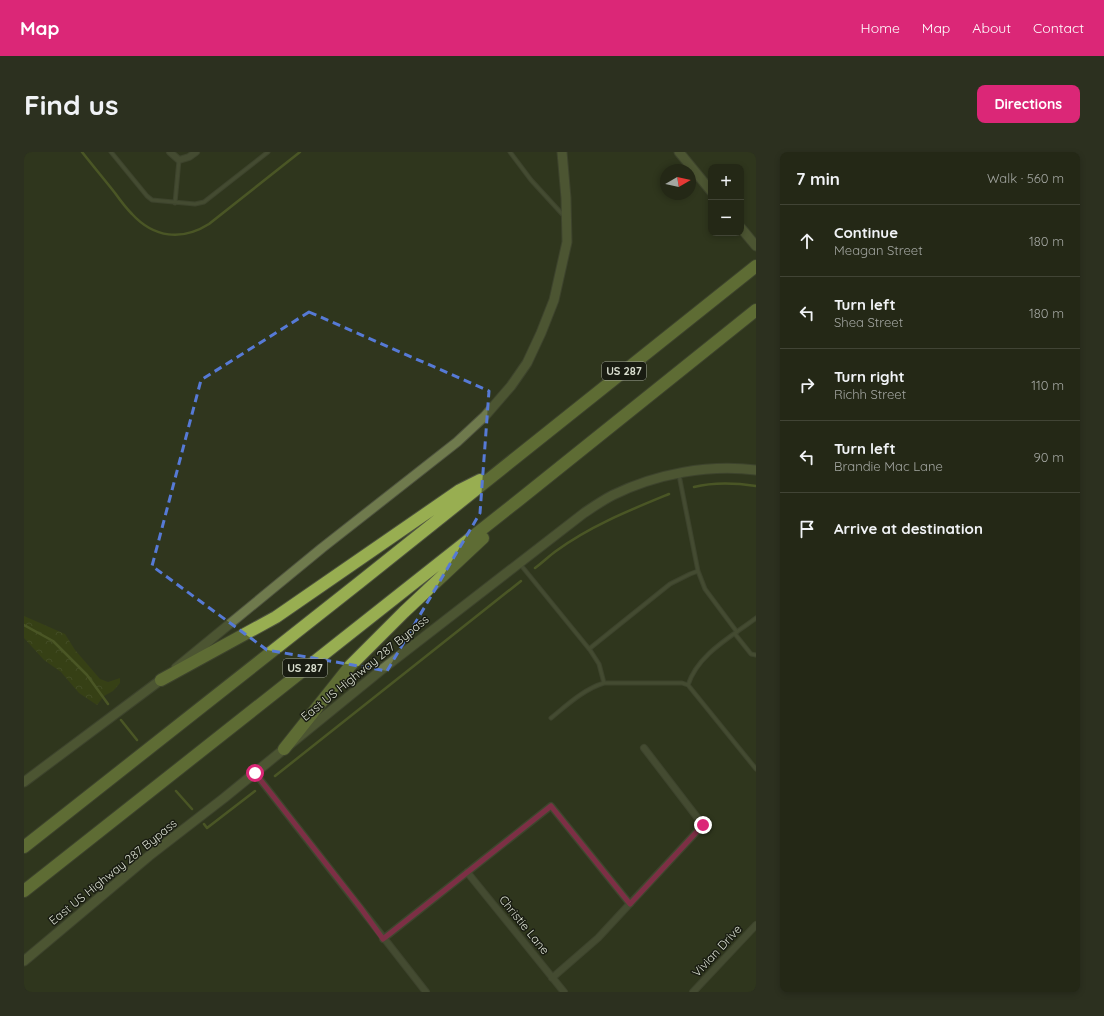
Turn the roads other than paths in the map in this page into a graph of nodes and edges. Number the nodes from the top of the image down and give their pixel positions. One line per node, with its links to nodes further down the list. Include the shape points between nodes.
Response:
1 (111, 152): 10 (lane, via 152,200)
2 (170, 152): 8 (street)
3 (196, 152): 8 (street)
4 (268, 152): 10 (lane, via 204,202)
5 (510, 152): 11 (lane, via 531,180)
6 (562, 152): 11 (main road)
7 (679, 152): 9 (main road)
8 (179, 160): 10 (lane)
9 (708, 186)
10 (175, 203)
11 (567, 219): 26 (main road, via 567,242 555,293 541,333 527,363 485,416 457,442)
12 (744, 232): 13 (main road)
13 (756, 246)
14 (756, 266): 19 (highway, US 287)
15 (756, 310): 16 (highway, US 287)
16 (586, 446): 31 (highway, via 577,461 476,543 350,666); 37 (highway, US 287)
17 (756, 470): 18 (main road, East US Highway 287 Bypass, via 719,469)
18 (679, 474): 20 (main road, East US Highway 287 Bypass, via 634,486 611,496); 21 (lane)
19 (493, 476): 26 (highway, via 460,490 276,617); 35 (highway, US 287)
20 (519, 562): 24 (lane); 31 (main road, East US Highway 287 Bypass)
21 (698, 571): 23 (lane, via 705,589); 24 (lane, via 670,584)
22 (756, 618): 23 (lane)
23 (736, 633): 25 (lane, via 751,654); 28 (lane, via 704,657 691,674)
24 (589, 649): 27 (lane, via 600,664)
25 (756, 655)
26 (161, 680): 34 (main road)
27 (604, 683): 28 (lane); 29 (lane, via 594,686)
28 (688, 685): 32 (lane)
29 (551, 718)
30 (644, 748): 38 (street, via 703,825)
31 (284, 749): 33 (main road, East US Highway 287 Bypass)
32 (756, 769)
33 (255, 773): 40 (street); 41 (main road, East US Highway 287 Bypass, via 149,856)
34 (24, 782)
35 (24, 848)
36 (467, 872): 38 (street, via 551,806); 40 (street); 42 (street, Christie Lane)
37 (24, 891)
38 (630, 904): 42 (street, via 598,938)
39 (756, 925): 45 (street, Vivian Drive)
40 (383, 939): 43 (street)
41 (24, 961)
42 (552, 978): 44 (street, Christie Lane)
43 (426, 992)
44 (564, 992)
45 (693, 992)

